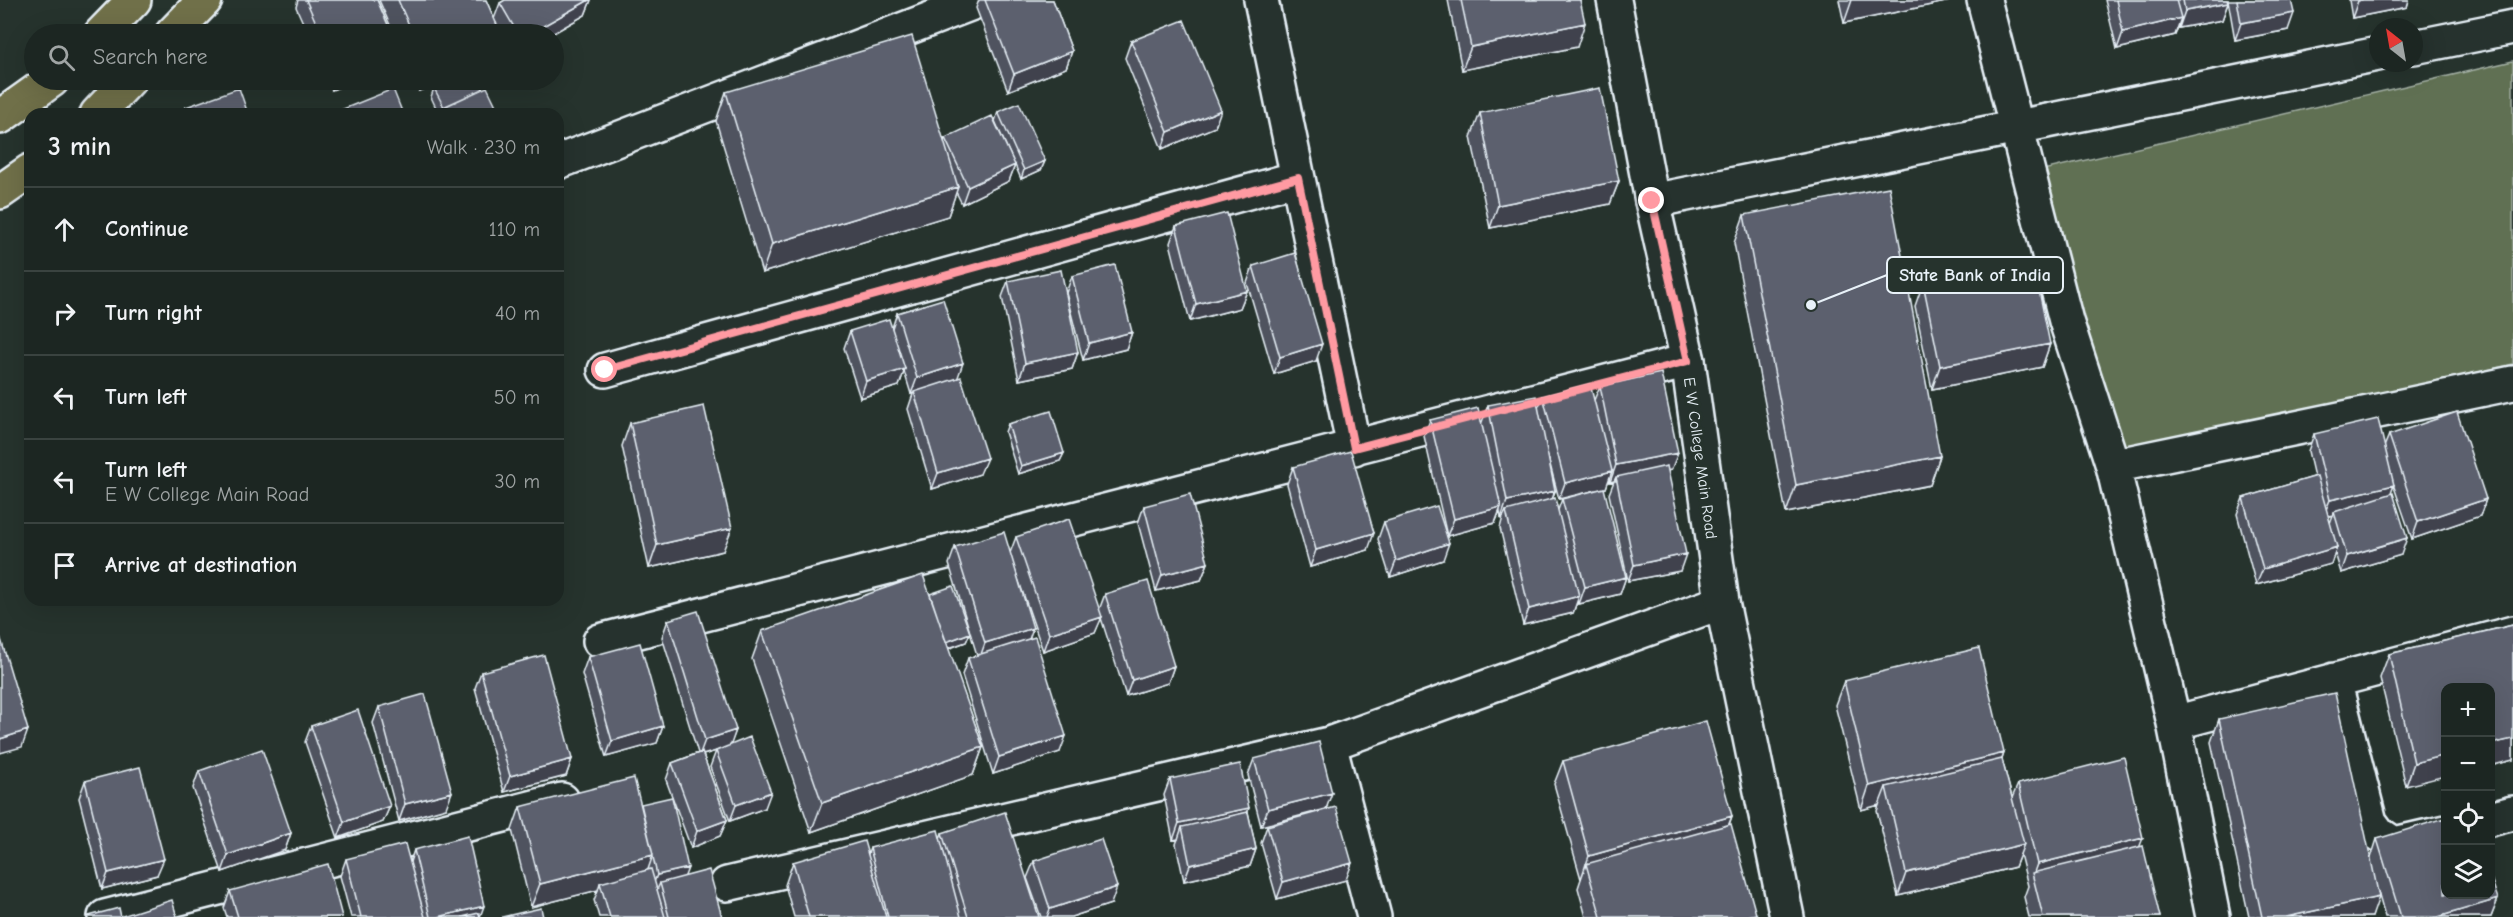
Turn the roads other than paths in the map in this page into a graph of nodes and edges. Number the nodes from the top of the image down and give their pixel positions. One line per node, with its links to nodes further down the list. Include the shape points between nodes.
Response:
1 (134, 0): 7 (main road)
2 (205, 0): 8 (main road)
3 (980, 0): 17 (street)
4 (1261, 0): 19 (street)
5 (1614, 0): 21 (street, E W College Main Road)
6 (1984, 0): 16 (street)
7 (111, 24)
8 (182, 24)
9 (2513, 27): 10 (street)
10 (2423, 45)
11 (2369, 56): 16 (street)
12 (38, 90): 15 (main road)
13 (120, 90): 14 (main road)
14 (103, 108)
15 (0, 117)
16 (2015, 128): 21 (street); 26 (street, via 2066,321)
17 (564, 160)
18 (24, 175): 20 (main road)
19 (1298, 178): 23 (street); 25 (street)
20 (0, 192)
21 (1652, 201): 22 (street, E W College Main Road)
22 (1688, 361): 25 (street); 27 (street, E W College Main Road)
23 (605, 370)
24 (2513, 383): 26 (street)
25 (1354, 448): 29 (street)
26 (2114, 466): 31 (street)
27 (1722, 602): 32 (street); 40 (street, E W College Main Road)
28 (2513, 633): 30 (street)
29 (600, 641)
30 (2334, 680): 31 (street); 36 (street, via 2370,822 2394,844)
31 (2174, 723): 41 (street)
32 (1329, 744): 37 (street); 39 (street)
33 (595, 791): 38 (street)
34 (2513, 813): 35 (street)
35 (2495, 818)
36 (2441, 833)
37 (727, 885)
38 (105, 917)
39 (1374, 917)
40 (1787, 917)
41 (2213, 917)

